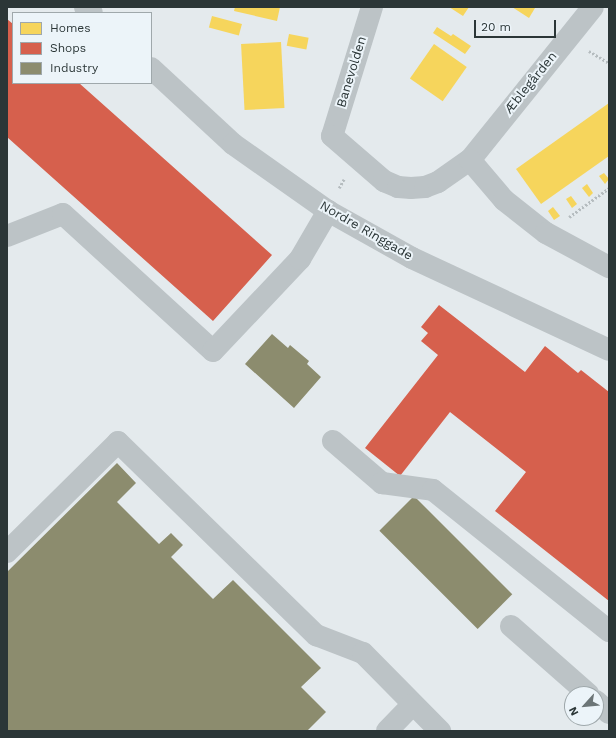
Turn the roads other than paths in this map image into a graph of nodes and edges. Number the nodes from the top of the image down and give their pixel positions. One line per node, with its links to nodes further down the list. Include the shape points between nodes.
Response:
1 (372, 7): 4 (street, Banevolden)
2 (593, 7): 5 (street, Æblegården)
3 (152, 69): 6 (street, Nordre Ringgade, via 233,144)
4 (332, 136): 5 (street, Æblegården, via 384,181 398,187 425,187 438,182)
5 (470, 160): 8 (street, via 504,200 546,233)
6 (328, 211): 7 (street, via 300,259 213,350 63,214); 9 (street, Nordre Ringgade, via 412,258)
7 (7, 236)
8 (609, 267)
9 (609, 350)
10 (333, 441): 13 (street, via 382,483 433,490)
11 (7, 552): 15 (street, via 118,442 316,635 363,653)
12 (511, 626): 14 (street)
13 (609, 632)
14 (579, 686)
15 (413, 704): 16 (street); 17 (street)
16 (387, 731)
17 (440, 731)

